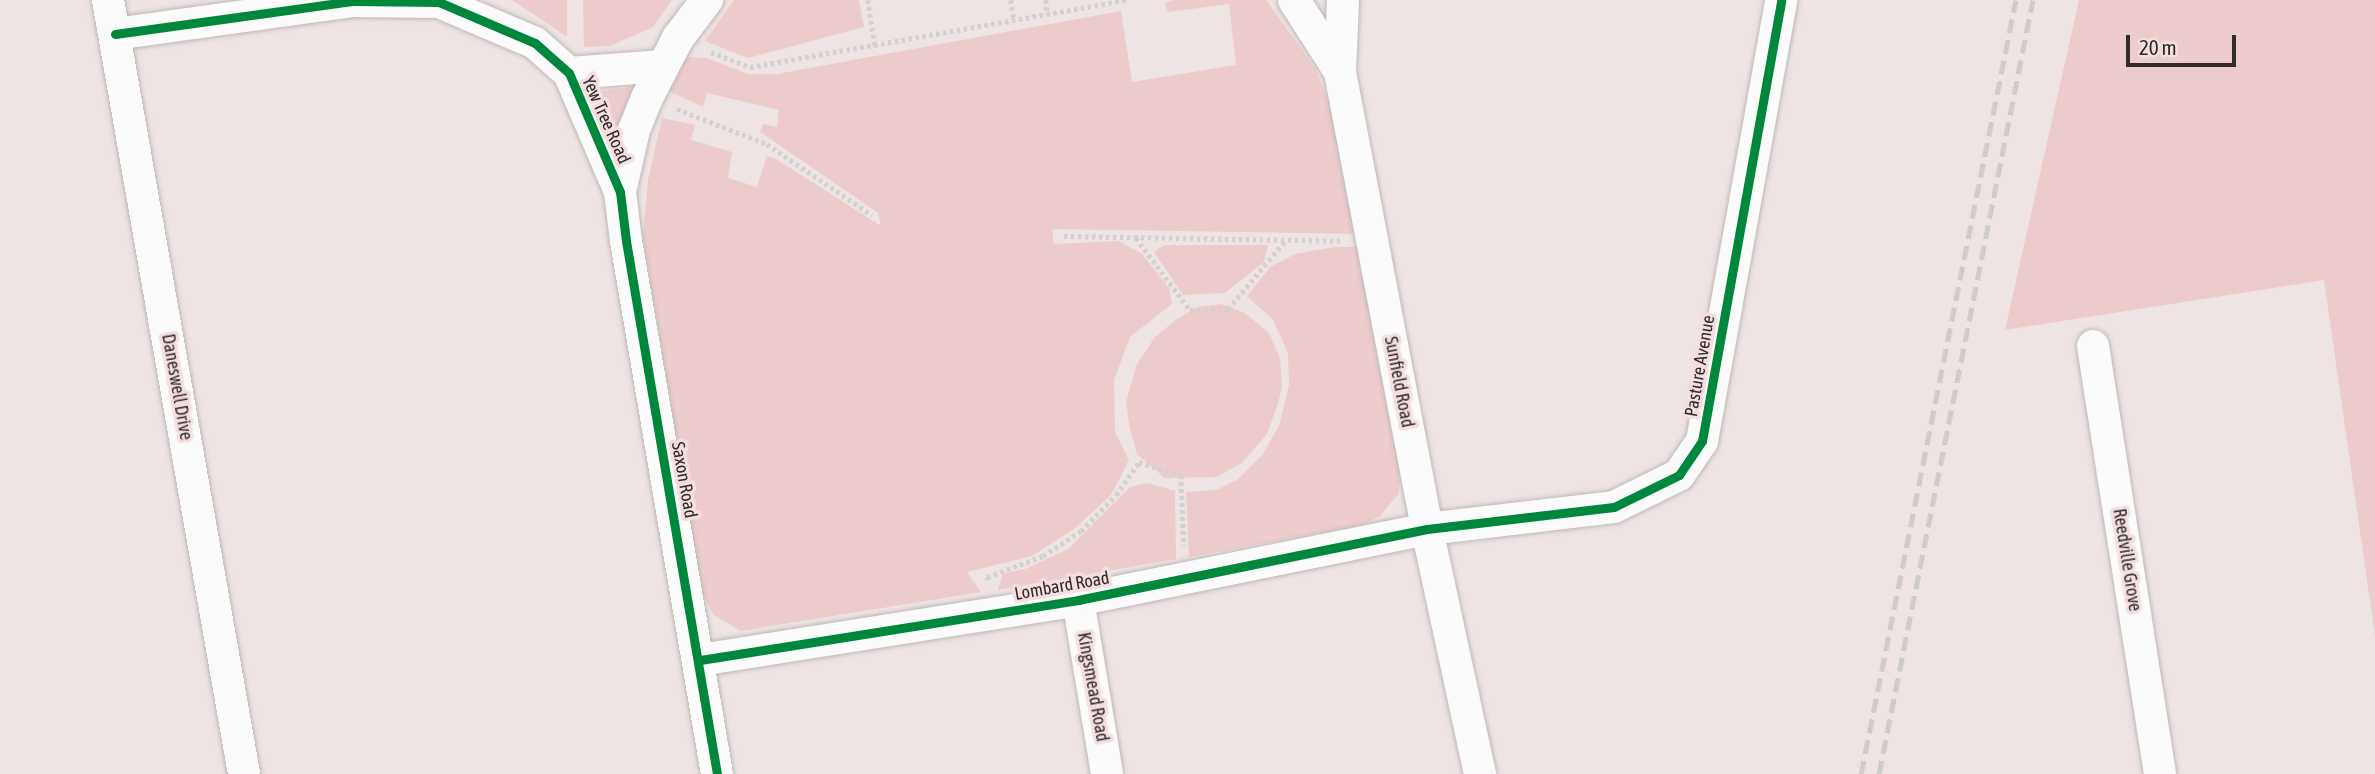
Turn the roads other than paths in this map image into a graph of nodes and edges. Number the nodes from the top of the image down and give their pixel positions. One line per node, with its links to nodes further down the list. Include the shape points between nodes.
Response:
1 (108, 0): 6 (street, Daneswell Drive)
2 (707, 0): 7 (street, Yew Tree Road)
3 (1294, 0): 8 (street, Sunfield Road)
4 (1343, 0): 8 (street)
5 (1781, 0): 12 (street, Pasture Avenue, via 1702,441 1679,475 1614,507)
6 (115, 34): 9 (street, Yew Tree Road, via 354,2 439,2 535,43); 15 (street, Daneswell Drive)
7 (671, 52): 9 (street, Yew Tree Road); 10 (street, Yew Tree Road, via 634,130)
8 (1340, 72): 12 (street, Sunfield Road)
9 (569, 73): 10 (street, Yew Tree Road)
10 (620, 192): 14 (street, Saxon Road)
11 (2093, 346): 19 (street, Reedville Grove)
12 (1427, 529): 13 (street, Lombard Road); 18 (street, Sunfield Road)
13 (1078, 600): 14 (street, Lombard Road); 17 (street, Kingsmead Road)
14 (700, 660): 16 (street, Saxon Road)
15 (244, 774)
16 (717, 774)
17 (1107, 774)
18 (1480, 774)
19 (2160, 774)

